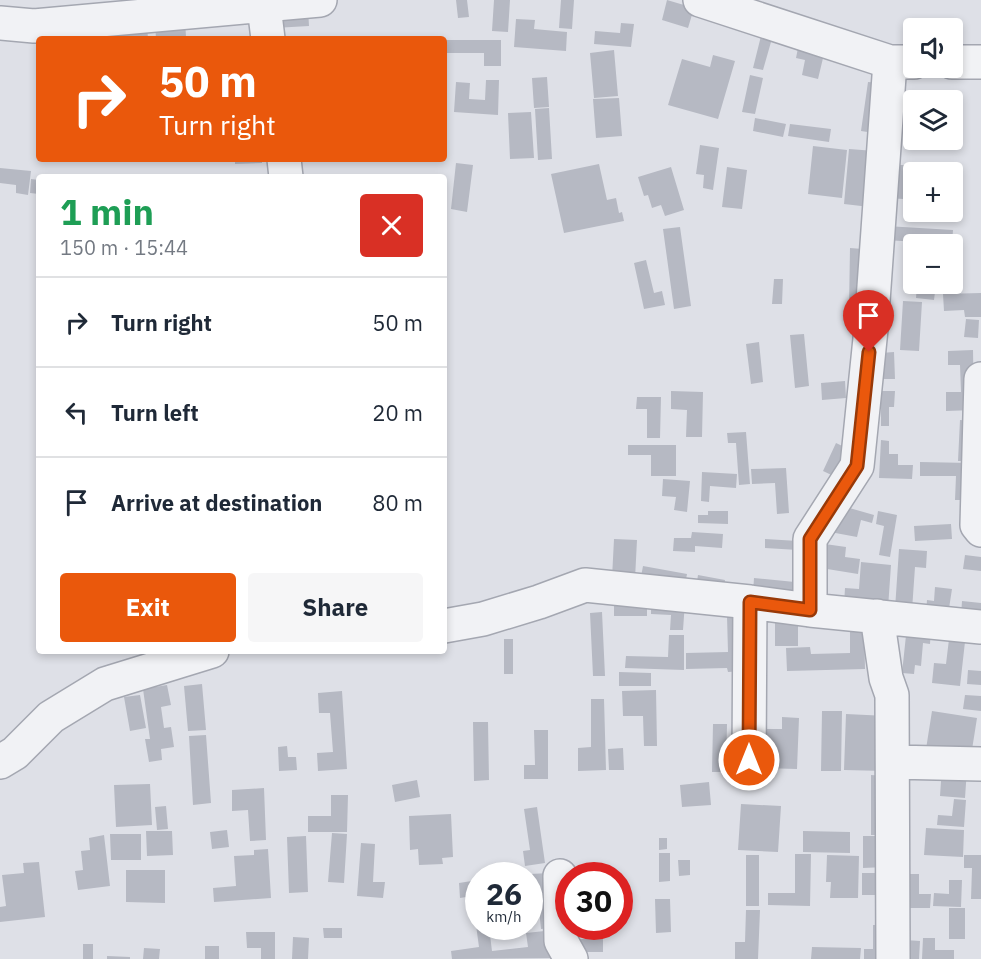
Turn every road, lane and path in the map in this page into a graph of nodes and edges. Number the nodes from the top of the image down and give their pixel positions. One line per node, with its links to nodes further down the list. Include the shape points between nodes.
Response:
1 (700, 0): 6 (street)
2 (310, 1): 3 (street)
3 (264, 6): 4 (street, via 34,26); 5 (street)
4 (0, 23)
5 (268, 36)
6 (902, 62): 12 (street, via 857,466 810,539)
7 (963, 62): 8 (street)
8 (981, 62)
9 (981, 379): 10 (street, via 977,525)
10 (981, 530)
11 (750, 602): 12 (street); 14 (street, via 585,585 483,619); 17 (street)
12 (810, 610): 13 (street)
13 (877, 616): 15 (street); 19 (street, via 892,695)
14 (447, 625)
15 (981, 627)
16 (202, 654): 18 (street, via 105,684 51,717 15,753)
17 (749, 760)
18 (0, 762)
19 (893, 762): 20 (street); 23 (street)
20 (981, 765)
21 (561, 940): 22 (street)
22 (571, 959)
23 (893, 959)

